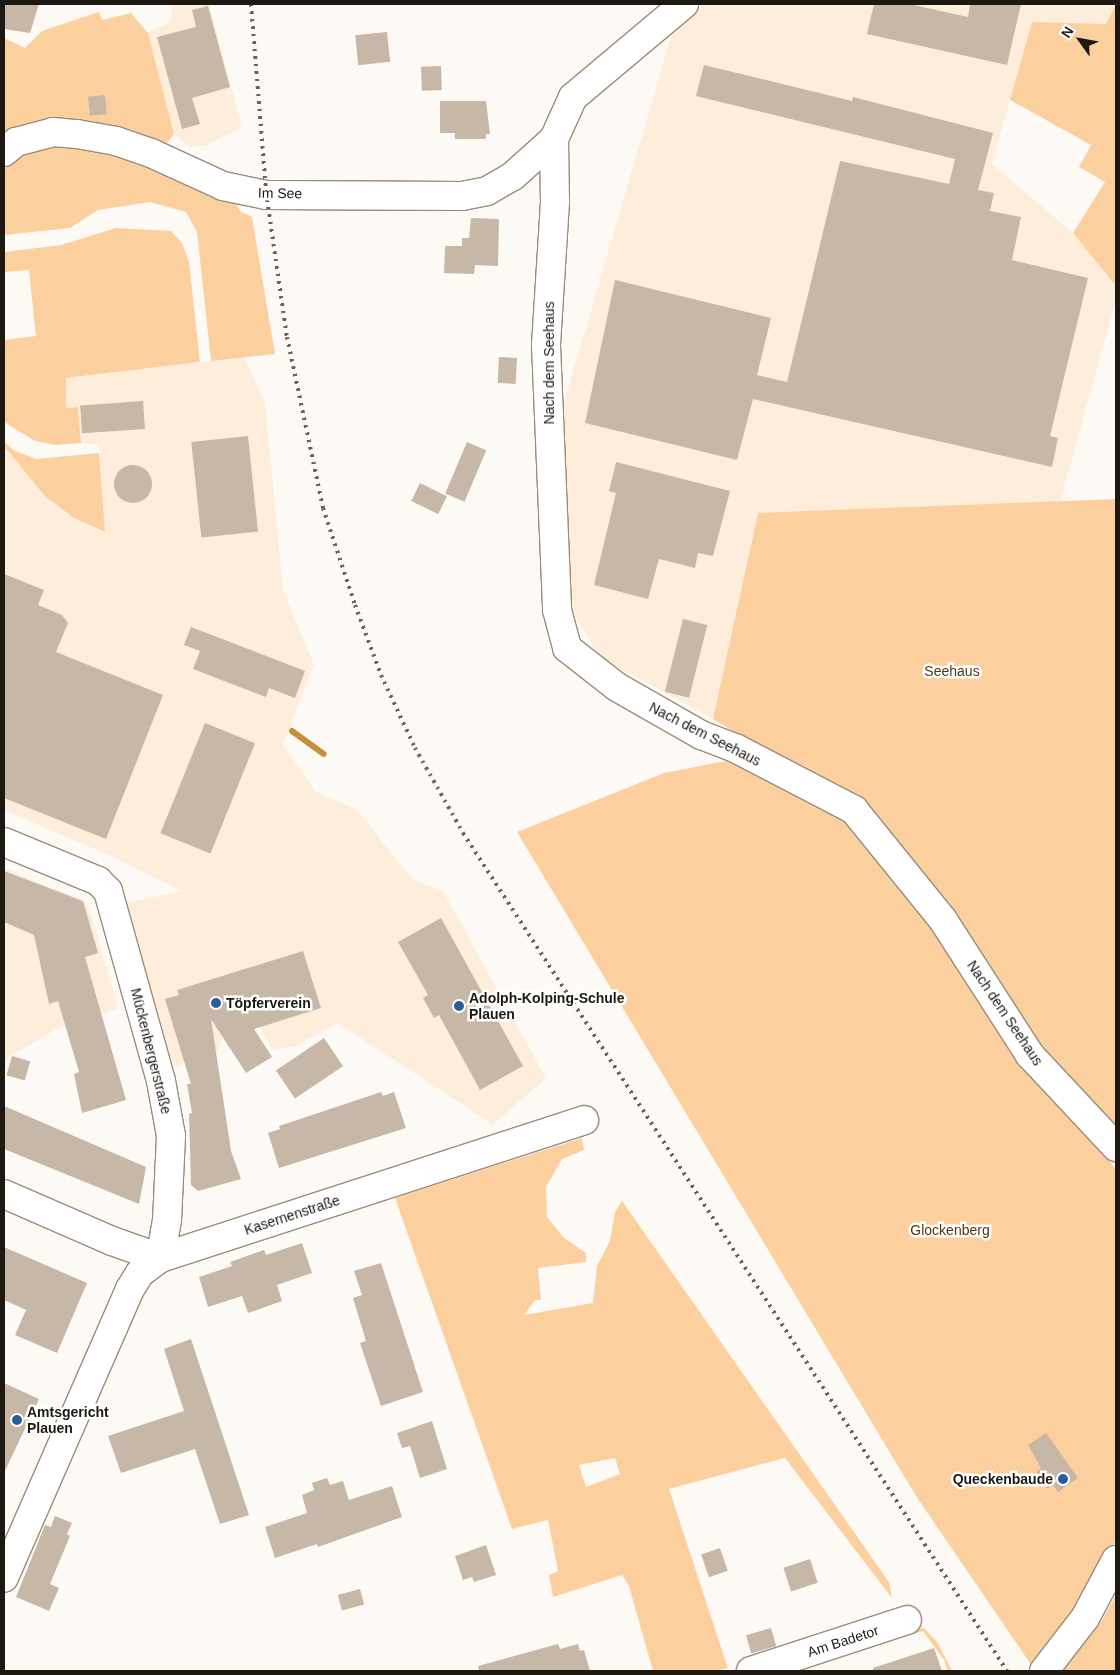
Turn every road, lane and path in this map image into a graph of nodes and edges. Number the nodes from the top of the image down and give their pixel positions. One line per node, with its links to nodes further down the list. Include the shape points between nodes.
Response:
1 (684, 4): 2 (street, Nach dem Seehaus, via 572,97)
2 (554, 140): 3 (street, Im See, via 513,176 487,191 462,196 266,195 222,186 151,153 116,141 77,134 53,132 16,142); 6 (street, Nach dem Seehaus, via 546,345 557,610 567,648 634,697 701,735 854,810 943,920 1030,1055)
3 (4, 152)
4 (4, 842): 8 (street, Mückenbergerstraße, via 98,881 108,891 161,1081 171,1136 166,1220)
5 (584, 1120): 8 (street, Kasernenstraße)
6 (1116, 1147)
7 (4, 1194): 8 (street)
8 (160, 1258): 10 (street, via 140,1273 130,1290)
9 (1116, 1560): 13 (street, via 1085,1618)
10 (4, 1578)
11 (907, 1620): 12 (street, Am Badetor)
12 (751, 1671)
13 (1044, 1671)

